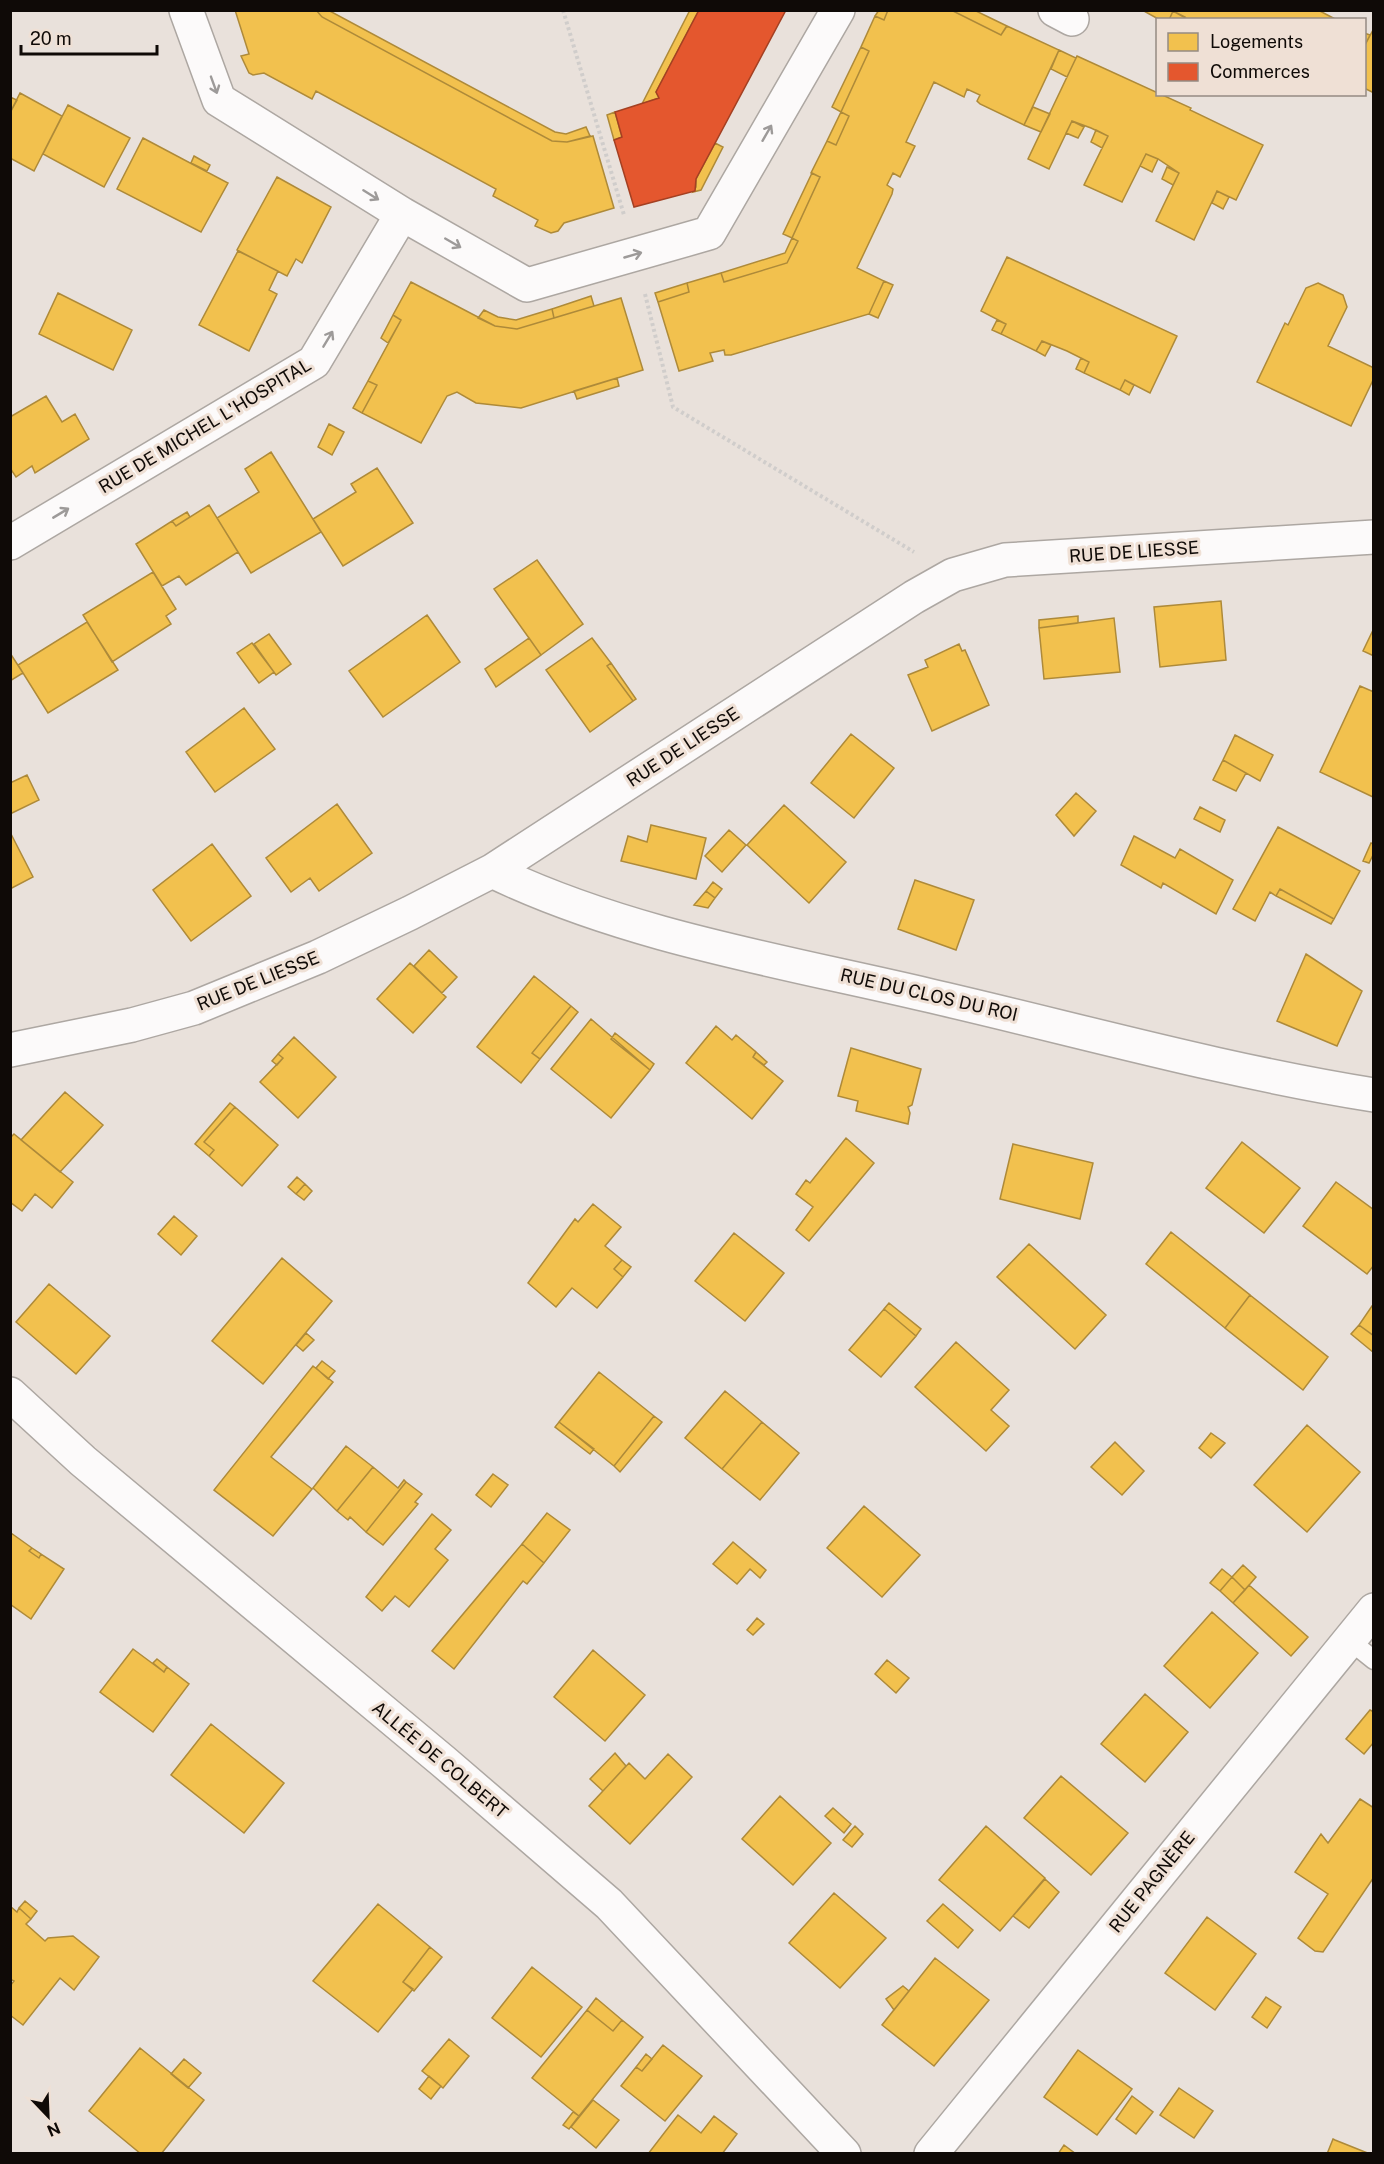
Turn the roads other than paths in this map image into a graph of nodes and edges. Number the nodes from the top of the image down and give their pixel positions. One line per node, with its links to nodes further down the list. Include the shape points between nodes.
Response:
1 (186, 10): 3 (street, one-way to 3, via 219,100)
2 (838, 10): 3 (street, one-way to 2, via 527,285 709,233)
3 (402, 214): 5 (street, RUE DE MICHEL L'HOSPITAL, one-way to 3, via 314,362)
4 (1374, 537): 6 (street, RUE DE LIESSE, via 1005,560 953,575)
5 (10, 543)
6 (492, 871): 7 (street, RUE DE LIESSE, via 318,957 194,1008); 8 (street, RUE DU CLOS DU ROI, via 573,906 702,942 1240,1068)
7 (10, 1050)
8 (1374, 1095)
9 (10, 1394): 13 (street, ALLÉE DE COLBERT, via 83,1461 609,1904)
10 (1374, 1611): 11 (street, RUE PAGNÈRE)
11 (1349, 1640): 12 (lane); 14 (street, RUE PAGNÈRE)
12 (1374, 1660)
13 (844, 2154)
14 (931, 2154)

